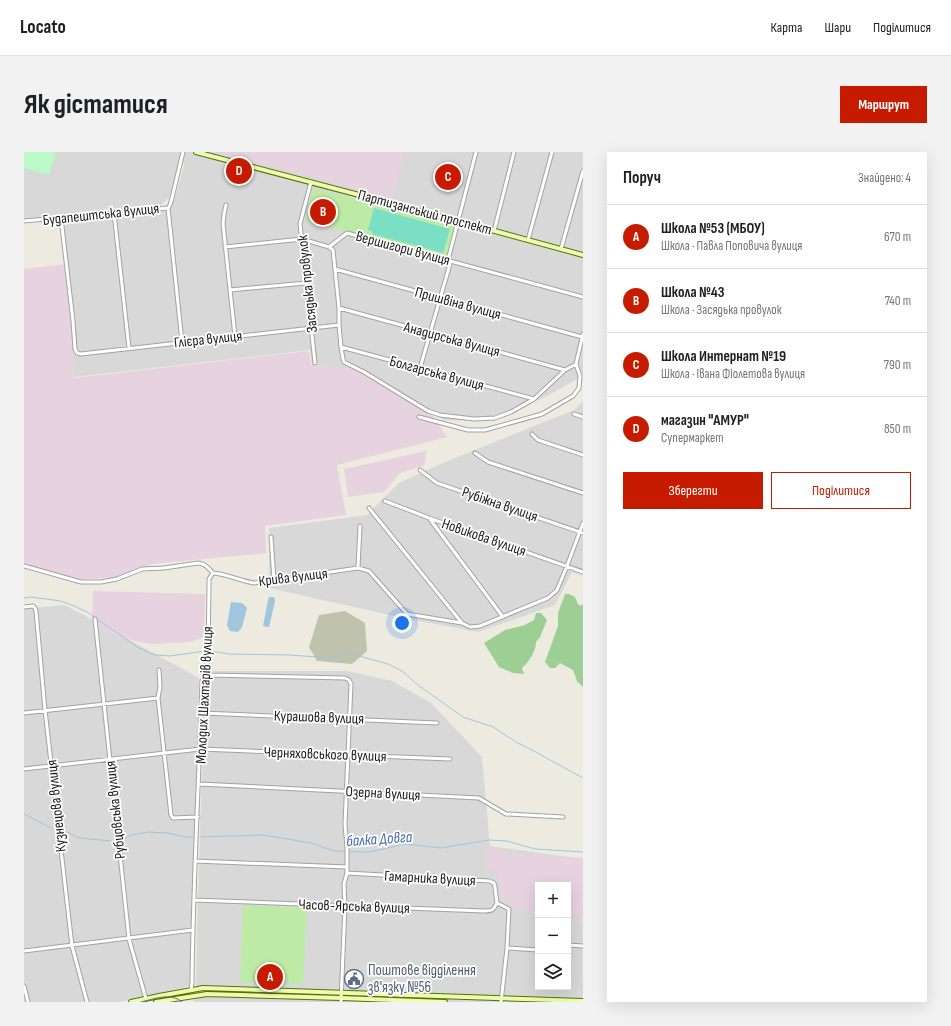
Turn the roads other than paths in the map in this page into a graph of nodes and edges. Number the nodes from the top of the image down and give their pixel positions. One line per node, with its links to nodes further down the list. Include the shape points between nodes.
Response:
1 (183, 152): 9 (street, Будапештська вулиця)
2 (196, 152): 7 (main road, Партизанський проспект)
3 (476, 152): 13 (street)
4 (514, 152): 14 (street)
5 (552, 152): 16 (street)
6 (583, 171): 19 (street)
7 (311, 182): 13 (main road, Партизанський проспект); 15 (street, Засядька провулок, via 300,224)
8 (226, 205): 17 (street, via 223,224)
9 (168, 208): 10 (street, Будапештська вулиця); 33 (street)
10 (114, 213): 11 (street, Будапештська вулиця); 35 (street)
11 (61, 218): 12 (street, Будапештська вулиця); 35 (street, Глієра вулиця, via 77,353)
12 (24, 221)
13 (458, 221): 14 (main road, Партизанський проспект); 21 (street)
14 (494, 231): 16 (main road, Партизанський проспект)
15 (302, 239): 17 (street); 18 (street); 23 (street, Засядька провулок)
16 (528, 240): 19 (main road, Партизанський проспект)
17 (225, 246): 24 (street)
18 (329, 246): 21 (street, Вершигори вулиця, via 347,233); 22 (street, Засядька провулок, via 333,250)
19 (561, 250): 20 (main road, Партизанський проспект)
20 (583, 256)
21 (448, 260): 25 (street, Вершигори вулиця); 26 (street, via 450,264)
22 (335, 270): 26 (street, Пришвіна вулиця); 27 (street, Засядька провулок)
23 (306, 283): 24 (street); 29 (street, Засядька провулок)
24 (230, 290): 32 (street)
25 (583, 297)
26 (440, 298): 30 (street); 31 (street, Пришвіна вулиця)
27 (339, 308): 28 (street, Засядька провулок); 30 (street, Анадирська вулиця)
28 (339, 325): 29 (street, Глієра вулиця); 34 (street, Засядька провулок)
29 (311, 328): 32 (street, Глієра вулиця); 36 (street, Засядька провулок)
30 (430, 333): 38 (street); 39 (street, Анадирська вулиця)
31 (583, 335): 37 (street)
32 (235, 336): 33 (street, Глієра вулиця)
33 (182, 342): 35 (street, Глієра вулиця)
34 (341, 347): 38 (street, Болгарська вулиця); 40 (street, Засядька провулок, via 342,359 346,364 364,372 428,411 440,415 474,419 496,418)
35 (129, 348)
36 (315, 363)
37 (576, 364): 39 (street); 42 (street, via 580,376 579,388 573,396 542,414 484,430 468,430)
38 (420, 368): 40 (street, Болгарська вулиця)
39 (565, 370): 40 (street)
40 (534, 399)
41 (574, 414): 43 (street)
42 (419, 417)
43 (583, 417)
44 (532, 434): 46 (street, via 538,440)
45 (476, 453): 48 (street, via 488,462)
46 (583, 455)
47 (420, 470): 54 (street, Рубіжна вулиця, via 437,483)
48 (583, 493)
49 (384, 501): 51 (street, Новикова вулиця)
50 (369, 508): 65 (street)
51 (429, 518): 57 (street, Новикова вулиця); 63 (street)
52 (583, 523): 54 (street)
53 (360, 526): 58 (street)
54 (581, 532): 57 (street)
55 (271, 537): 61 (street)
56 (24, 566): 60 (street, Крива вулиця, via 81,582 117,579 142,569 198,564 203,564)
57 (568, 566): 59 (street, Новикова вулиця); 63 (street, via 553,595)
58 (358, 568): 61 (street, Крива вулиця); 65 (street, via 369,572 407,614)
59 (583, 572)
60 (213, 573): 61 (street, Крива вулиця, via 254,583); 67 (street, Молодих Шахтарів вулиця, via 209,578 209,646)
61 (274, 580)
62 (24, 606): 70 (street, Кузнецова вулиця, via 36,608)
63 (503, 617): 65 (street, via 480,626 470,627)
64 (95, 619): 69 (street, Рубцовська вулиця)
65 (462, 623)
66 (159, 670): 68 (street)
67 (206, 675): 72 (street, Молодих Шахтарів вулиця, via 202,681); 73 (street, via 345,678 351,684)
68 (158, 698): 69 (street); 76 (street)
69 (104, 704): 70 (street); 78 (street, Рубцовська вулиця)
70 (46, 710): 71 (street); 80 (street, Кузнецова вулиця)
71 (24, 713)
72 (202, 713): 73 (street, Курашова вулиця); 75 (street, Молодих Шахтарів вулиця)
73 (349, 718): 74 (street, Курашова вулиця); 77 (street)
74 (437, 723)
75 (200, 749): 76 (street, Черняховського вулиця); 77 (street, Черняховського вулиця); 82 (street, Молодих Шахтарів вулиця)
76 (164, 753): 78 (street, Черняховського вулиця); 84 (street, via 172,817)
77 (348, 754): 79 (street, Черняховського вулиця); 83 (street)
78 (109, 759): 80 (street, Черняховського вулиця); 93 (street, Рубцовська вулиця)
79 (450, 759)
80 (52, 766): 81 (street, Черняховського вулиця); 95 (street, Кузнецова вулиця)
81 (24, 769)
82 (199, 784): 83 (street, Озерна вулиця); 84 (street, Молодих Шахтарів вулиця)
83 (346, 791): 85 (street, Озерна вулиця, via 479,798 506,814); 87 (street)
84 (198, 817): 86 (street, Молодих Шахтарів вулиця)
85 (563, 817)
86 (195, 860): 87 (street); 89 (street, Молодих Шахтарів вулиця)
87 (347, 867): 88 (street)
88 (347, 873): 90 (street, Гамарника вулиця, via 489,881 494,883); 91 (street, via 344,884)
89 (194, 900): 91 (street, Часов-Ярська вулиця); 92 (street, Молодих Шахтарів вулиця)
90 (497, 903): 91 (street, Часов-Ярська вулиця, via 489,911); 97 (street, via 509,909)
91 (346, 906): 104 (street)
92 (193, 930): 93 (street); 101 (street, Молодих Шахтарів вулиця)
93 (129, 939): 95 (street); 105 (street, Рубцовська вулиця)
94 (571, 945): 96 (street)
95 (72, 946): 99 (street); 110 (street, Кузнецова вулиця)
96 (583, 946)
97 (507, 948): 98 (street); 107 (street)
98 (535, 950)
99 (24, 951)
100 (24, 986): 109 (street)
101 (191, 990): 102 (main road); 103 (main road, Молодих Шахтарів вулиця); 104 (main road, via 237,989)
102 (181, 992): 105 (main road); 106 (main road)
103 (190, 996): 104 (main road, via 207,994); 106 (main road); 113 (main road, Молодих Шахтарів вулиця)
104 (341, 997): 107 (main road); 114 (main road)
105 (146, 999): 111 (main road)
106 (181, 1000): 112 (main road)
107 (502, 1000): 108 (main road)
108 (583, 1001)
109 (28, 1002)
110 (87, 1002)
111 (131, 1002)
112 (156, 1002)
113 (190, 1002)
114 (445, 1002)

